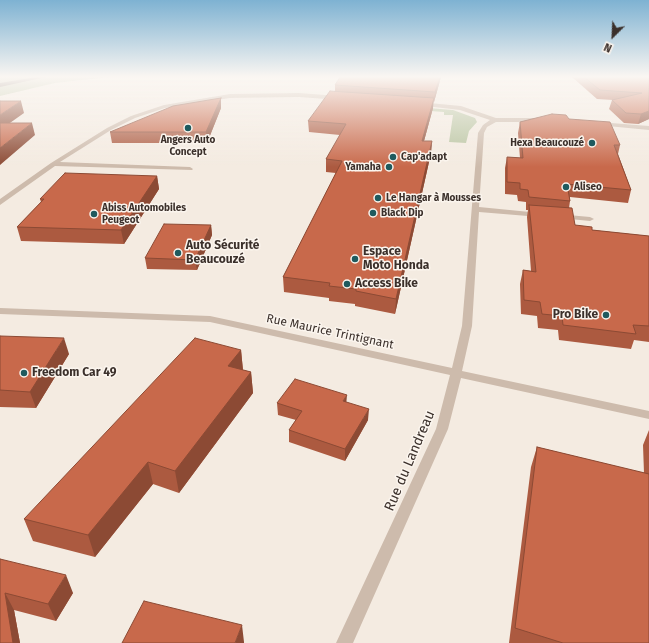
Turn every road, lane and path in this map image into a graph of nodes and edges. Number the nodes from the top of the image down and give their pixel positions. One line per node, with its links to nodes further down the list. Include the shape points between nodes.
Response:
1 (164, 107): 7 (street, via 108,128)
2 (454, 107): 3 (street)
3 (495, 120): 4 (street); 10 (street, Rue du Landreau, via 481,133)
4 (553, 120)
5 (591, 123): 6 (street)
6 (649, 128)
7 (53, 164): 8 (street); 9 (street)
8 (190, 169)
9 (0, 203)
10 (476, 209): 11 (street); 13 (street, Rue du Landreau, via 467,326)
11 (590, 219)
12 (0, 311): 13 (street, Rue Maurice Trintignant, via 210,319)
13 (457, 373): 14 (street, Rue Maurice Trintignant); 15 (street, Rue du Landreau, via 442,429)
14 (649, 415)
15 (344, 643)

